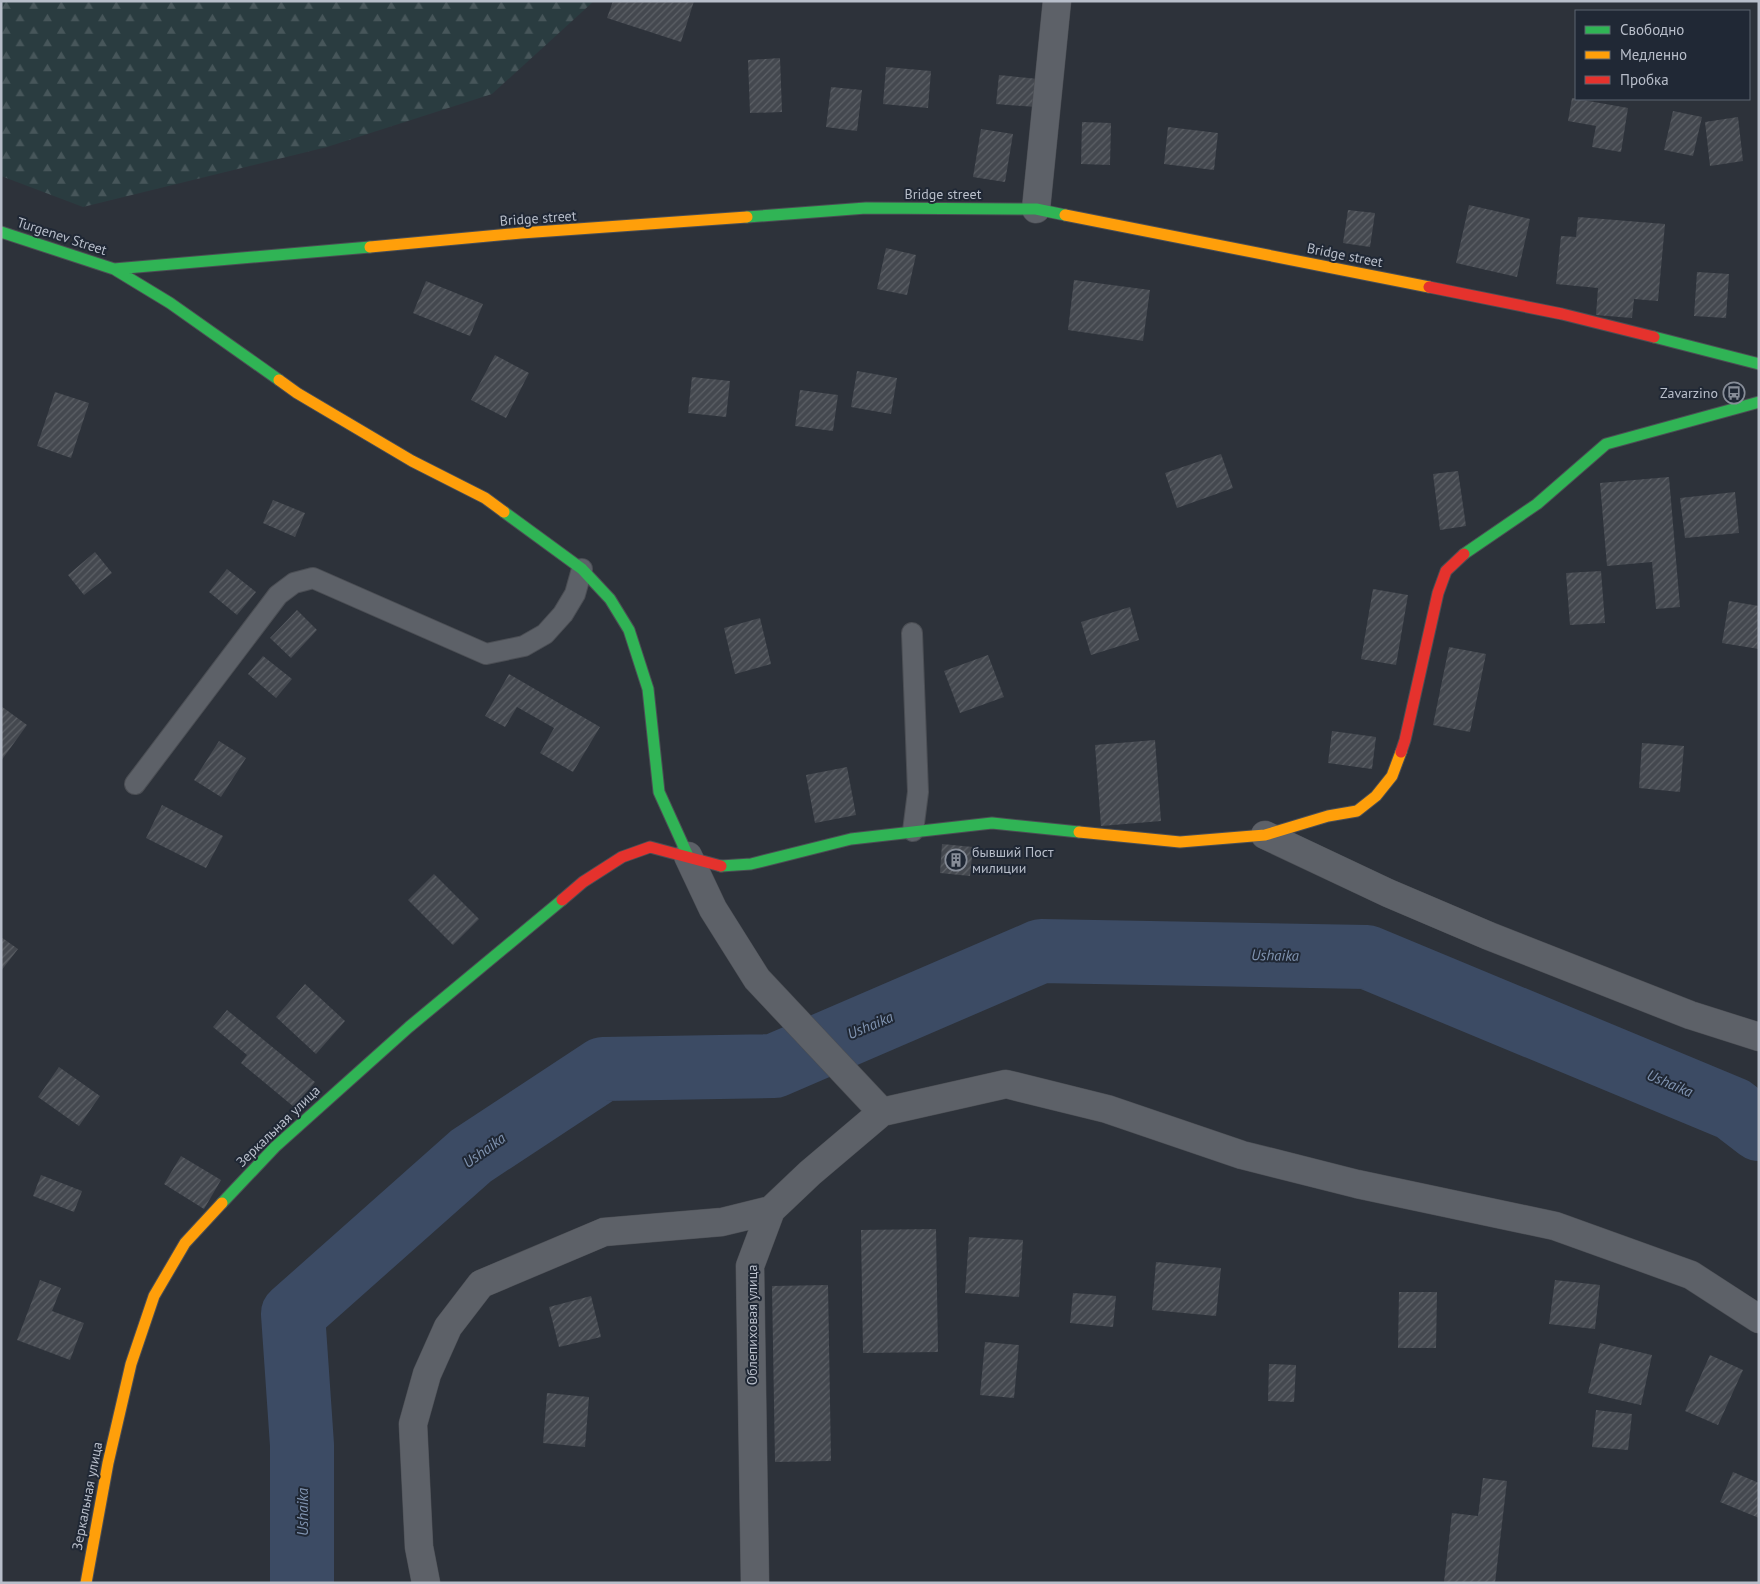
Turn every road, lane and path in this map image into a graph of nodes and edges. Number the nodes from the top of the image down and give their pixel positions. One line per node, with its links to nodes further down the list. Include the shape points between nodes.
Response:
1 (1057, 1): 2 (street)
2 (1036, 209): 4 (street, Bridge street, via 866,208); 5 (street, Bridge street, via 1562,314)
3 (1, 232): 4 (street, Turgenev Street)
4 (114, 269): 7 (street, via 170,303 297,393 412,462 485,498)
5 (1759, 364)
6 (1759, 402): 11 (street, Зеркальная улица, via 1606,444 1538,504 1462,555 1446,571 1438,594 1405,740 1392,776 1376,796 1357,811)
7 (582, 569): 9 (lane, via 563,614 545,634 524,646 486,654 313,578 294,583 278,595); 12 (street, via 610,599 629,630 648,689 659,792)
8 (912, 633): 10 (lane, via 918,792)
9 (135, 784)
10 (913, 831): 11 (street, Зеркальная улица, via 992,822 1180,842); 12 (street, Зеркальная улица, via 851,839 751,864 718,866)
11 (1265, 834): 13 (street, via 1388,893 1489,936 1690,1015)
12 (688, 856): 14 (street, via 713,909 757,979); 17 (street, Зеркальная улица, via 650,847 622,857 583,882 409,1027 275,1147 185,1243 154,1296 132,1364 108,1464)
13 (1759, 1037)
14 (875, 1105): 15 (street, Облепиховая улица); 16 (street, via 1006,1084 1107,1110 1242,1155 1357,1184 1556,1226 1691,1275)
15 (771, 1210): 18 (street, via 722,1222 604,1232 481,1284 448,1327 427,1374 413,1424 418,1547); 19 (street, Облепиховая улица, via 750,1266)
16 (1759, 1319)
17 (86, 1583)
18 (426, 1583)
19 (754, 1583)

